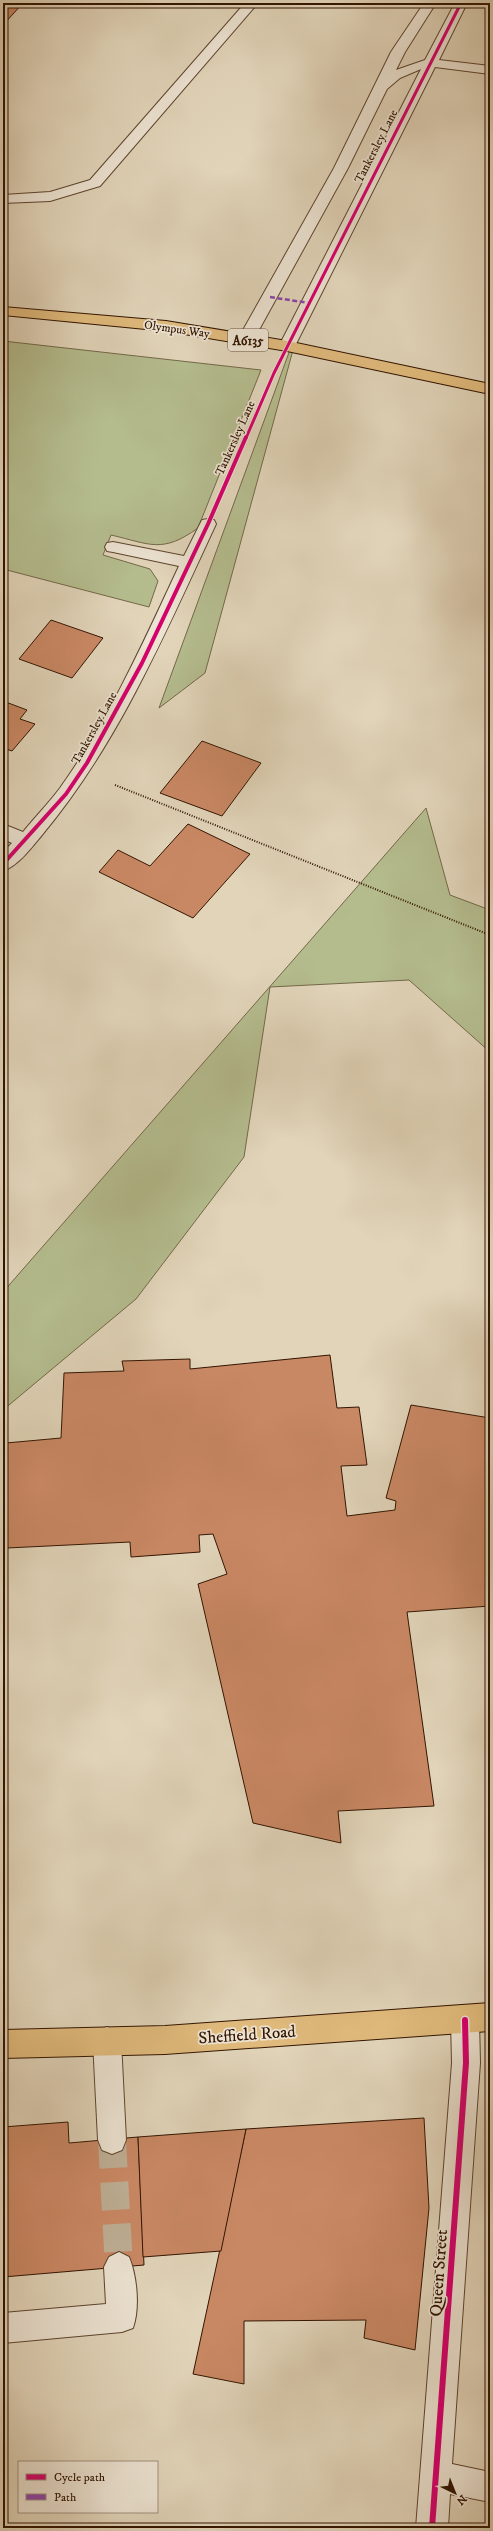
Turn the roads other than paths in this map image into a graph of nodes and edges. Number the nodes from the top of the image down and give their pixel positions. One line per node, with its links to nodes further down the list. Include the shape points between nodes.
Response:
1 (252, 3): 7 (street, via 95,183 77,191 45,199)
2 (430, 3): 6 (street, Tankersley Lane, via 398,52)
3 (461, 3): 4 (street, Tankersley Lane)
4 (430, 62): 5 (street); 6 (street, Tankersley Lane, via 402,71); 10 (street, Tankersley Lane)
5 (490, 70)
6 (381, 87): 9 (street, Tankersley Lane, via 341,168)
7 (3, 199)
8 (3, 311): 9 (main road, Olympus Way / A6135, via 160,325)
9 (246, 339): 10 (main road, Olympus Way / A6135)
10 (287, 346): 11 (main road, Olympus Way / A6135)
11 (490, 390)
12 (208, 524): 14 (street, Tankersley Lane)
13 (113, 547): 14 (street)
14 (189, 563): 16 (street, Tankersley Lane, via 142,662 82,771)
15 (3, 831): 16 (street)
16 (26, 841): 17 (street, Tankersley Lane)
17 (3, 864)
18 (477, 2018): 19 (main road, Sheffield Road, via 165,2040); 24 (street, Queen Street, via 466,2063)
19 (107, 2041): 20 (main road, Sheffield Road); 21 (street)
20 (3, 2044)
21 (112, 2140)
22 (119, 2268): 23 (street, via 122,2317)
23 (3, 2328)
24 (437, 2476): 25 (street); 26 (street, Queen Street)
25 (490, 2487)
26 (432, 2528)

